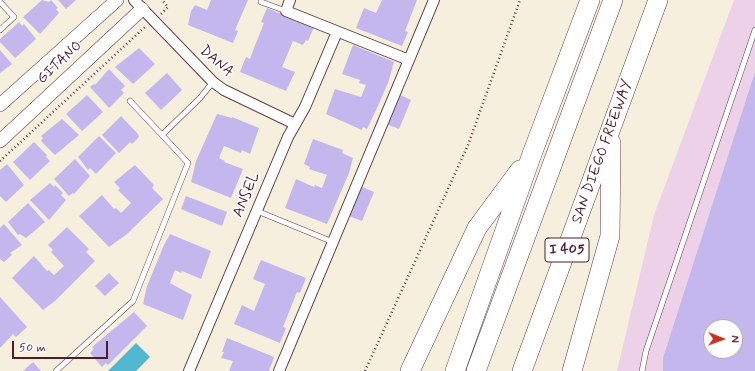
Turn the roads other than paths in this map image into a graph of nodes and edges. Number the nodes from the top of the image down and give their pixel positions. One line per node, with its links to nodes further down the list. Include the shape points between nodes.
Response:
1 (117, 0): 17 (street, GITANO)
2 (290, 0): 10 (street)
3 (434, 0): 14 (street)
4 (590, 0): 22 (highway)
5 (613, 0): 30 (highway)
6 (658, 0): 19 (highway, SAN DIEGO FREEWAY / I 405)
7 (0, 2): 11 (lane, via 14,17)
8 (261, 2): 10 (lane)
9 (138, 4): 15 (street, DANA); 21 (street, GITANO)
10 (286, 11): 13 (street)
11 (0, 30)
12 (755, 30): 33 (lane, via 646,351)
13 (337, 32): 14 (street); 18 (street, ANSEL, via 305,107)
14 (409, 60): 24 (street)
15 (213, 82): 18 (street, DANA, via 224,90); 20 (lane)
16 (130, 101): 20 (lane)
17 (0, 105)
18 (295, 124): 23 (street, ANSEL)
19 (611, 130): 31 (highway, SAN DIEGO FREEWAY / I 405); 32 (highway, via 610,236)
20 (162, 135): 25 (lane, via 188,163 133,301)
21 (0, 141)
22 (532, 154): 28 (highway, via 477,228); 29 (highway)
23 (257, 211): 24 (lane); 26 (street, ANSEL)
24 (333, 242): 27 (street)
25 (56, 371)
26 (189, 371)
27 (279, 371)
28 (410, 371)
29 (455, 371)
30 (476, 371)
31 (522, 371)
32 (572, 371)
33 (642, 371)

